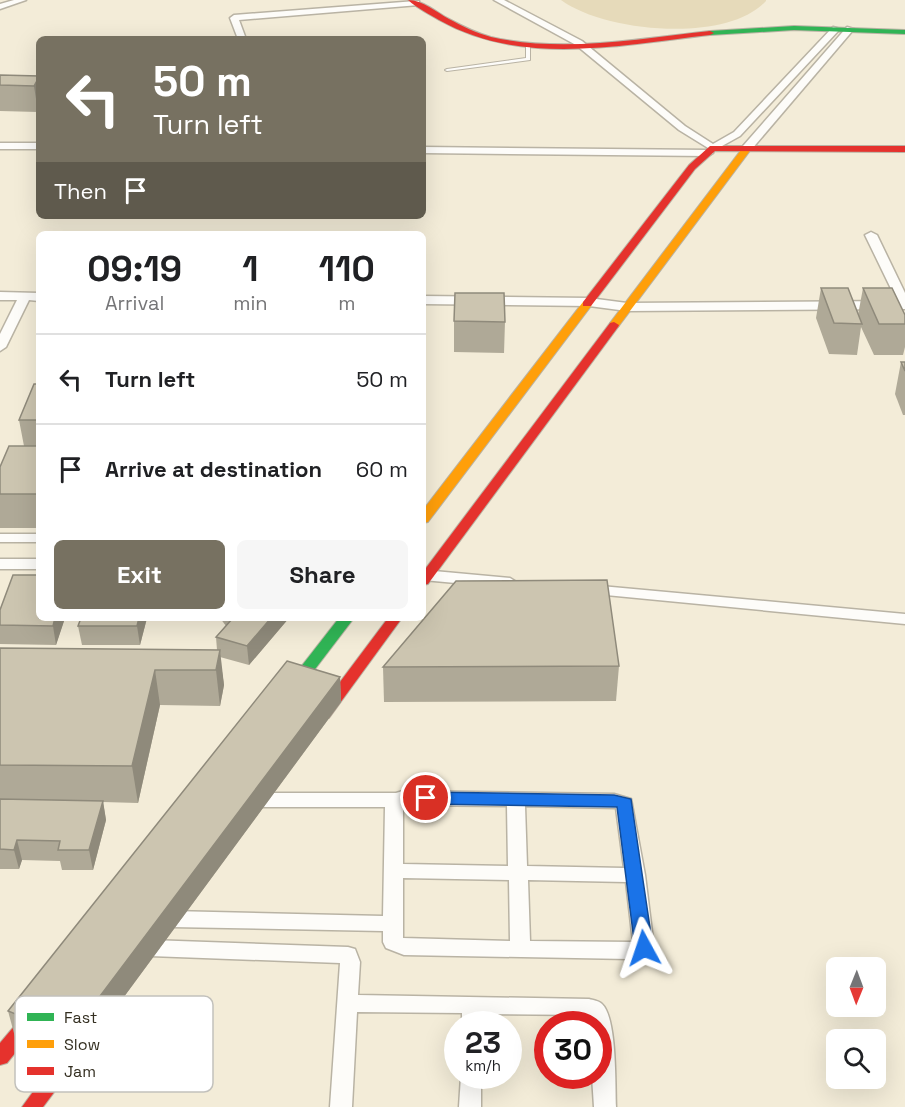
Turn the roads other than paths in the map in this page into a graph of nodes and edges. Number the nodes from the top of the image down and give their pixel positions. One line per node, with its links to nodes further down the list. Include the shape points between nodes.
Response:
1 (22, 0): 4 (street)
2 (498, 0): 8 (street)
3 (414, 1): 7 (street, via 234,18); 9 (street, via 467,31)
4 (0, 7)
5 (843, 29): 6 (street); 8 (street, via 729,31); 15 (street, via 737,134); 16 (street)
6 (905, 32)
7 (241, 36)
8 (579, 43): 9 (street); 15 (street)
9 (528, 44): 10 (lane, via 528,59)
10 (447, 70)
11 (0, 146): 12 (street)
12 (36, 146)
13 (905, 149): 16 (street)
14 (426, 150): 15 (street)
15 (711, 150): 16 (street); 23 (street, via 692,167)
16 (744, 152): 17 (street); 24 (street)
17 (905, 156)
18 (871, 235): 24 (street, via 905,305)
19 (0, 296): 20 (street)
20 (25, 297): 21 (street); 25 (street)
21 (36, 297)
22 (426, 300): 23 (street)
23 (589, 302): 24 (street); 26 (street)
24 (627, 307): 31 (street)
25 (0, 347)
26 (426, 515)
27 (0, 538): 28 (street)
28 (36, 538)
29 (0, 564): 30 (street)
30 (36, 564)
31 (426, 574)
32 (426, 577): 33 (street)
33 (523, 584)
34 (571, 588): 35 (street)
35 (905, 619)
36 (345, 621): 38 (street, via 308,676)
37 (393, 621): 39 (street, via 339,686)
38 (282, 702)
39 (316, 725)
40 (273, 781): 43 (street)
41 (396, 800): 42 (street); 43 (street); 44 (street)
42 (516, 800): 45 (street); 46 (street, via 625,804)
43 (256, 804)
44 (393, 871): 45 (street); 48 (street)
45 (517, 874): 46 (street); 51 (street)
46 (636, 875): 51 (street, via 644,948)
47 (185, 901): 50 (street)
48 (391, 924): 50 (street); 51 (street, via 393,942 404,947)
49 (122, 938): 50 (street)
50 (157, 938): 52 (street, via 344,954 350,962)
51 (520, 949)
52 (347, 1003): 53 (street); 60 (street)
53 (444, 1012)
54 (522, 1012): 62 (street, via 589,1007 595,1010 600,1020)
55 (15, 1039): 56 (street)
56 (0, 1057)
57 (471, 1089): 61 (street)
58 (43, 1092): 59 (street)
59 (32, 1107)
60 (341, 1107)
61 (470, 1107)
62 (605, 1107)

